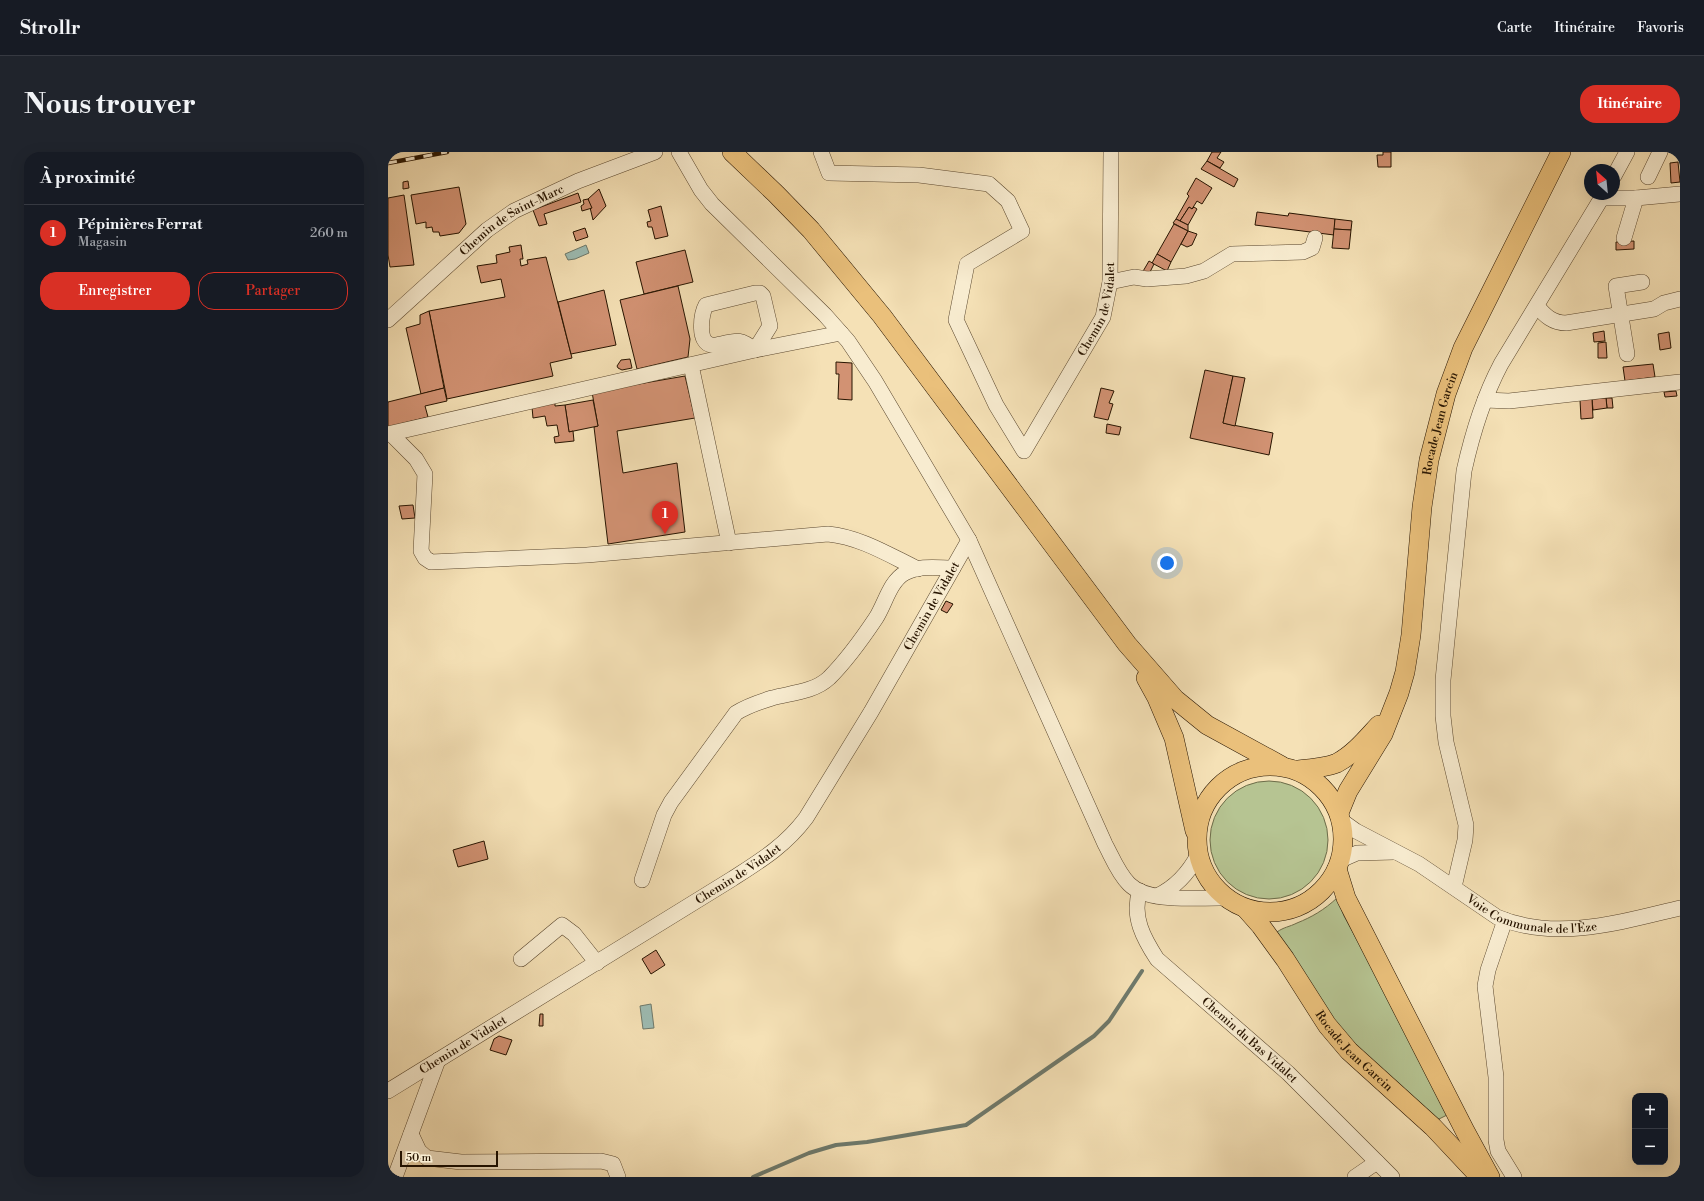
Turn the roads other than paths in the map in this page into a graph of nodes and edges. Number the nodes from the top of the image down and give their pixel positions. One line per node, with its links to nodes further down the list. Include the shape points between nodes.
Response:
1 (655, 152): 22 (street, Chemin de Saint-Marc, via 578,181 514,211 487,230)
2 (679, 152): 23 (street, via 712,204)
3 (732, 152): 34 (main road, via 811,230 872,304)
4 (822, 152): 17 (street, Chemin de Vidalet, via 829,173 919,175 989,184 1008,201 1022,231 968,264 956,320 996,405 1024,451 1103,317)
5 (1111, 152): 17 (street, Chemin de Vidalet)
6 (1561, 152): 35 (main road, Rocade Jean Garcin, via 1463,348 1446,394 1429,460 1422,507 1411,635 1405,672)
7 (1627, 152): 9 (street)
8 (1660, 152): 10 (street)
9 (1620, 165)
10 (1648, 177)
11 (1680, 194): 13 (street)
12 (1620, 197): 13 (street)
13 (1636, 198): 16 (street)
14 (1601, 200): 20 (street)
15 (1315, 238): 17 (street, via 1312,248 1303,252 1232,254 1204,271 1186,276 1147,279 1134,277)
16 (1624, 238)
17 (1110, 282)
18 (1642, 282): 21 (street, via 1616,286)
19 (1680, 299): 21 (street, via 1664,303 1654,309)
20 (1537, 306): 21 (street, via 1557,323); 28 (street, via 1501,364)
21 (1620, 315): 25 (street)
22 (388, 320)
23 (841, 333): 24 (street); 30 (street, via 875,381)
24 (755, 350): 24 (street, via 770,326 763,296 760,293 706,305 700,325 708,344 713,346 737,340); 26 (street)
25 (1627, 354)
26 (691, 365): 29 (street); 31 (street)
27 (1680, 382): 28 (street, via 1508,401)
28 (1485, 400): 43 (street, via 1469,447 1464,472 1443,680 1442,716 1446,742 1466,825)
29 (389, 434): 31 (street, via 416,459 425,474 421,551 431,562 587,555)
30 (969, 540): 32 (street, Chemin de Vidalet); 44 (street, via 1112,858 1123,877)
31 (729, 543): 33 (street, via 840,535 857,540)
32 (953, 568): 33 (street); 51 (street, Chemin de Vidalet, via 871,712 795,832 778,849)
33 (918, 569): 42 (street, via 906,573 897,580 852,653 828,679 812,688 772,698 736,713 667,808)
34 (1127, 644): 36 (main road, via 1175,699 1207,725); 38 (main road, via 1157,698 1174,738)
35 (1389, 716): 36 (main road, Rocade Jean Garcin, via 1355,750 1336,763 1320,767); 37 (main road, Rocade Jean Garcin, via 1383,734 1348,791)
36 (1289, 768): 37 (main road, via 1310,777 1322,787 1332,799); 38 (main road, Rocade Jean Garcin, via 1257,766 1234,775 1215,790 1202,812)
37 (1340, 817): 39 (street, Voie Communale de l'Èze, via 1356,832); 41 (main road, via 1344,841)
38 (1196, 836): 40 (main road)
39 (1397, 852): 41 (street, via 1357,853); 43 (street, Voie Communale de l'Èze)
40 (1198, 855): 45 (street, via 1189,872 1177,884); 46 (main road, via 1210,881)
41 (1339, 864): 48 (main road, via 1326,887 1309,901 1289,910 1268,912); 61 (main road, via 1346,898)
42 (642, 880)
43 (1454, 887): 49 (street, Voie Communale de l'Èze)
44 (1140, 891): 45 (street); 55 (street, Chemin du Bas Vidalet, via 1136,901 1138,921 1145,940 1157,959 1288,1073)
45 (1157, 896): 46 (street, via 1172,899)
46 (1225, 898): 48 (main road)
47 (1680, 908): 49 (street, Voie Communale de l'Èze, via 1620,923 1558,931)
48 (1246, 909): 60 (main road, Rocade Jean Garcin, via 1285,959 1331,1030 1349,1051 1432,1127)
49 (1505, 920): 62 (street, via 1485,986 1496,1077 1496,1140 1498,1151)
50 (521, 959): 51 (street, via 562,926 574,934)
51 (597, 963): 52 (street, Chemin de Vidalet)
52 (438, 1060): 53 (street, Chemin de Vidalet); 54 (street)
53 (388, 1091)
54 (411, 1134): 56 (street); 57 (street, via 419,1151 427,1158 461,1162 601,1161 612,1164)
55 (1378, 1162): 58 (street); 59 (street, Chemin du Bas Vidalet)
56 (395, 1177)
57 (618, 1177)
58 (1355, 1177)
59 (1392, 1177)
60 (1480, 1177)
61 (1490, 1177)
62 (1514, 1177)

